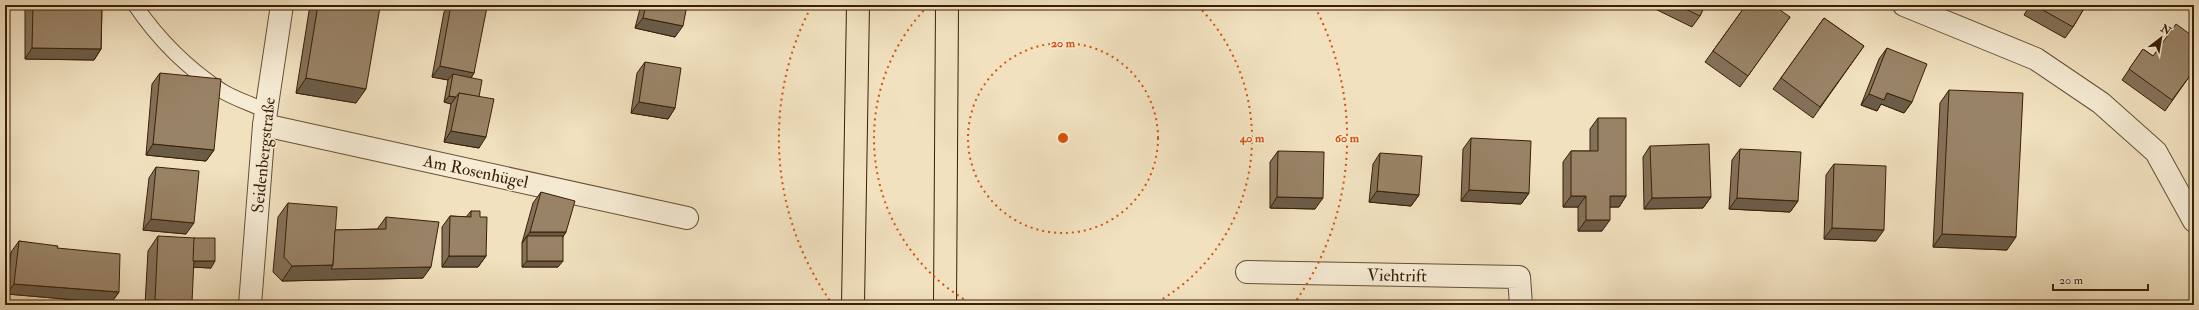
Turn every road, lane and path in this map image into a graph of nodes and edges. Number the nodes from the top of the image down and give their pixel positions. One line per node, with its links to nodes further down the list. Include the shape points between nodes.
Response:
1 (135, 5): 6 (lane, via 153,31 185,63 223,92)
2 (282, 5): 6 (street, Seidenbergstraße)
3 (858, 5): 11 (highway)
4 (947, 5): 12 (highway)
5 (1904, 5): 8 (street, via 2036,59 2101,103 2156,152)
6 (265, 118): 7 (street, Am Rosenhügel); 10 (street, Seidenbergstraße)
7 (687, 218)
8 (2194, 221)
9 (1246, 272): 13 (street, Viehtrift, via 1519,277)
10 (250, 305)
11 (853, 305)
12 (945, 305)
13 (1521, 305)

